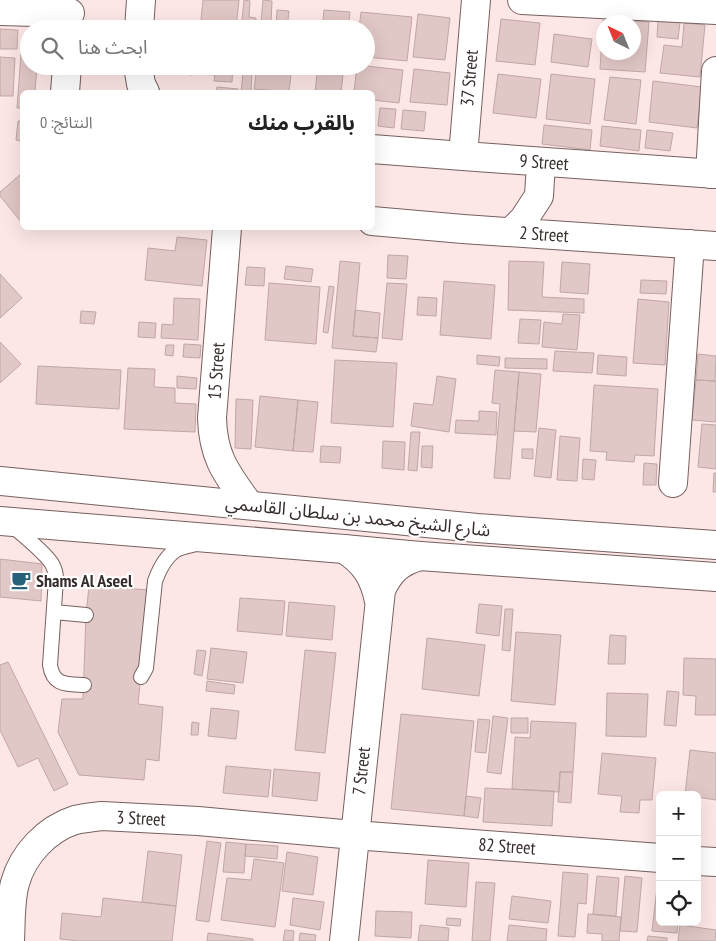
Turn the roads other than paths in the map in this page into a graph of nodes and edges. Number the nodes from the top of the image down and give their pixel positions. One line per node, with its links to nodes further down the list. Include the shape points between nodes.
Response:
1 (141, 0): 7 (street)
2 (476, 0): 14 (street, 37 Street)
3 (522, 0): 4 (street)
4 (716, 10)
5 (0, 11): 6 (street)
6 (70, 14)
7 (140, 20)
8 (716, 71): 16 (street)
9 (66, 75): 11 (street)
10 (140, 75): 12 (street)
11 (65, 90)
12 (144, 90)
13 (375, 149): 14 (street, 9 Street)
14 (463, 156): 15 (street, 9 Street)
15 (541, 162): 16 (street, 9 Street); 17 (street)
16 (713, 174)
17 (539, 196): 20 (street); 21 (street)
18 (375, 221): 20 (street, 2 Street)
19 (227, 230): 25 (street, 15 Street, via 212,432 220,461)
20 (511, 232): 21 (street, 2 Street)
21 (564, 235): 22 (street, 2 Street)
22 (703, 245): 24 (street)
23 (0, 481): 25 (street, شارع الشيخ محمد بن سلطان القاسمي)
24 (673, 483)
25 (249, 505): 28 (street, شارع الشيخ محمد بن سلطان القاسمي, via 477,528)
26 (4, 521): 27 (street, شارع الشيخ محمد بن سلطان القاسمي); 33 (lane, via 52,564 56,579)
27 (213, 538): 29 (street, شارع الشيخ محمد بن سلطان القاسمي); 35 (lane, via 176,550 159,570 148,620 146,668)
28 (716, 545)
29 (344, 549): 30 (street, شارع الشيخ محمد بن سلطان القاسمي); 32 (street, 7 Street, via 364,565 377,588)
30 (420, 556): 31 (street, شارع الشيخ محمد بن سلطان القاسمي); 32 (street, 7 Street, via 409,559 392,571 381,590)
31 (716, 578)
32 (380, 601): 37 (street, 7 Street)
33 (54, 612): 34 (lane); 36 (lane, via 51,672 60,682)
34 (86, 615)
35 (141, 677)
36 (84, 685)
37 (354, 835): 38 (street, 82 Street); 41 (street, 3 Street, via 102,816 73,821 37,845 21,869 12,897); 42 (street, 7 Street)
38 (656, 858)
39 (701, 861): 40 (street)
40 (716, 862)
41 (10, 941)
42 (344, 941)

